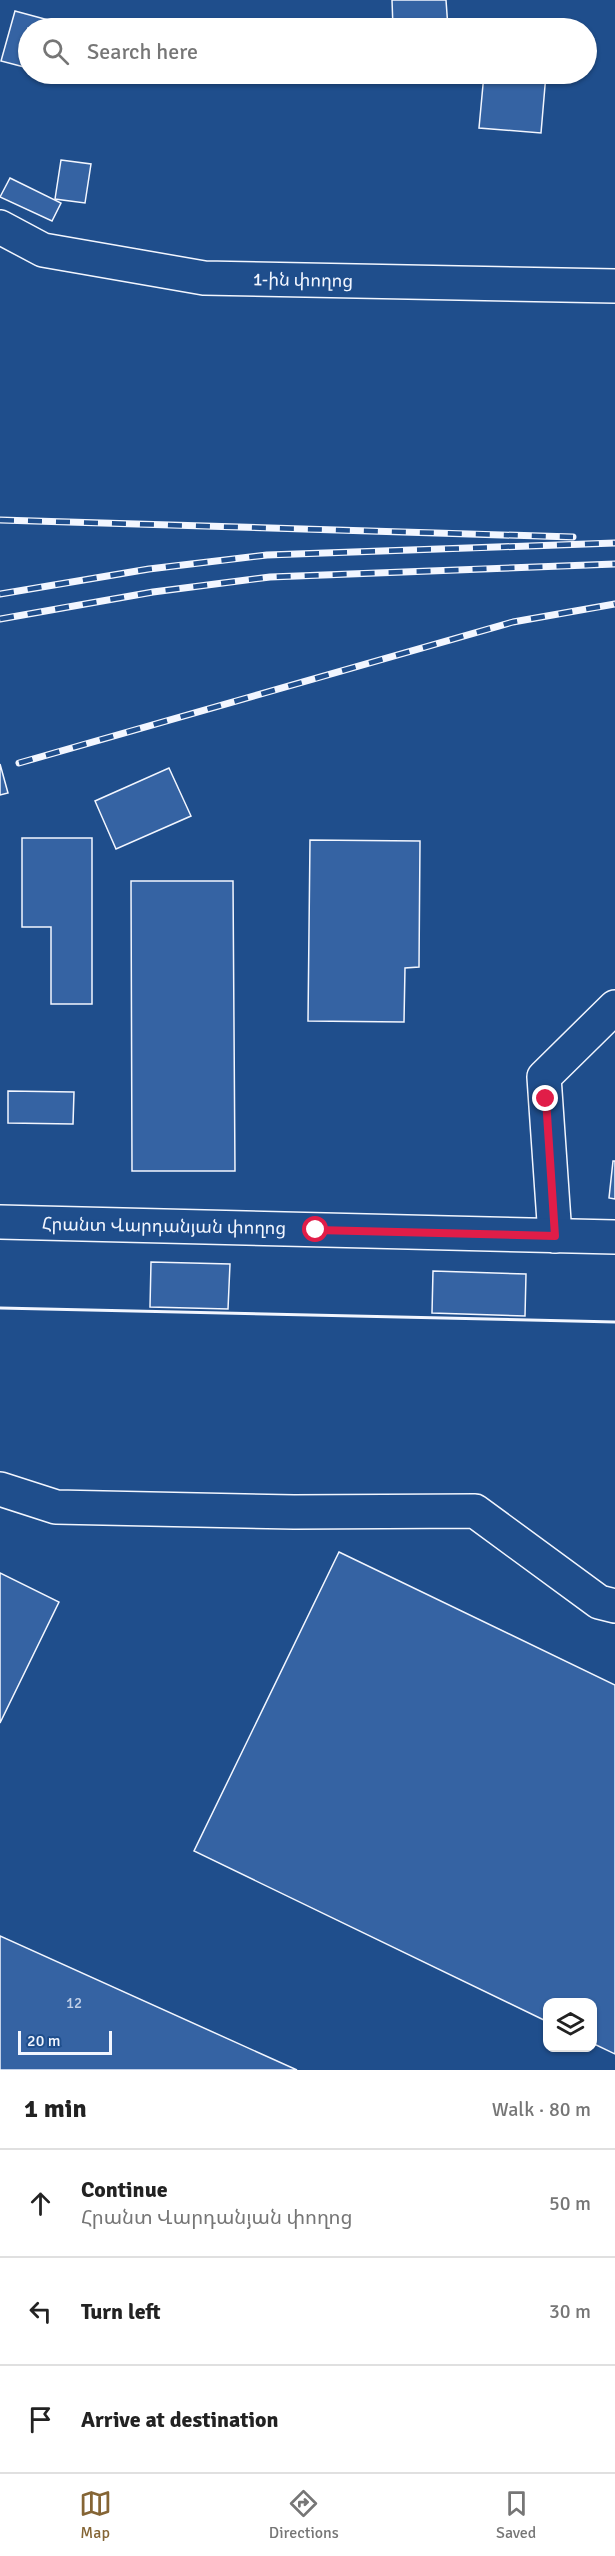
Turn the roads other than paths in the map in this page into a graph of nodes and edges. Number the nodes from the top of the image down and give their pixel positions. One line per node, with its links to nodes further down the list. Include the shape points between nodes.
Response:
1 (0, 227): 2 (street, 1-ին փողոց, via 43,250 204,278)
2 (615, 286)
3 (615, 1007): 5 (street, via 544,1077)
4 (0, 1222): 5 (street, Հրանտ Վարդանյան փողոց)
5 (555, 1236): 6 (street, Հրանտ Վարդանյան փողոց)
6 (615, 1237)
7 (0, 1489): 8 (street, via 56,1507 475,1511 599,1602)
8 (615, 1606)

